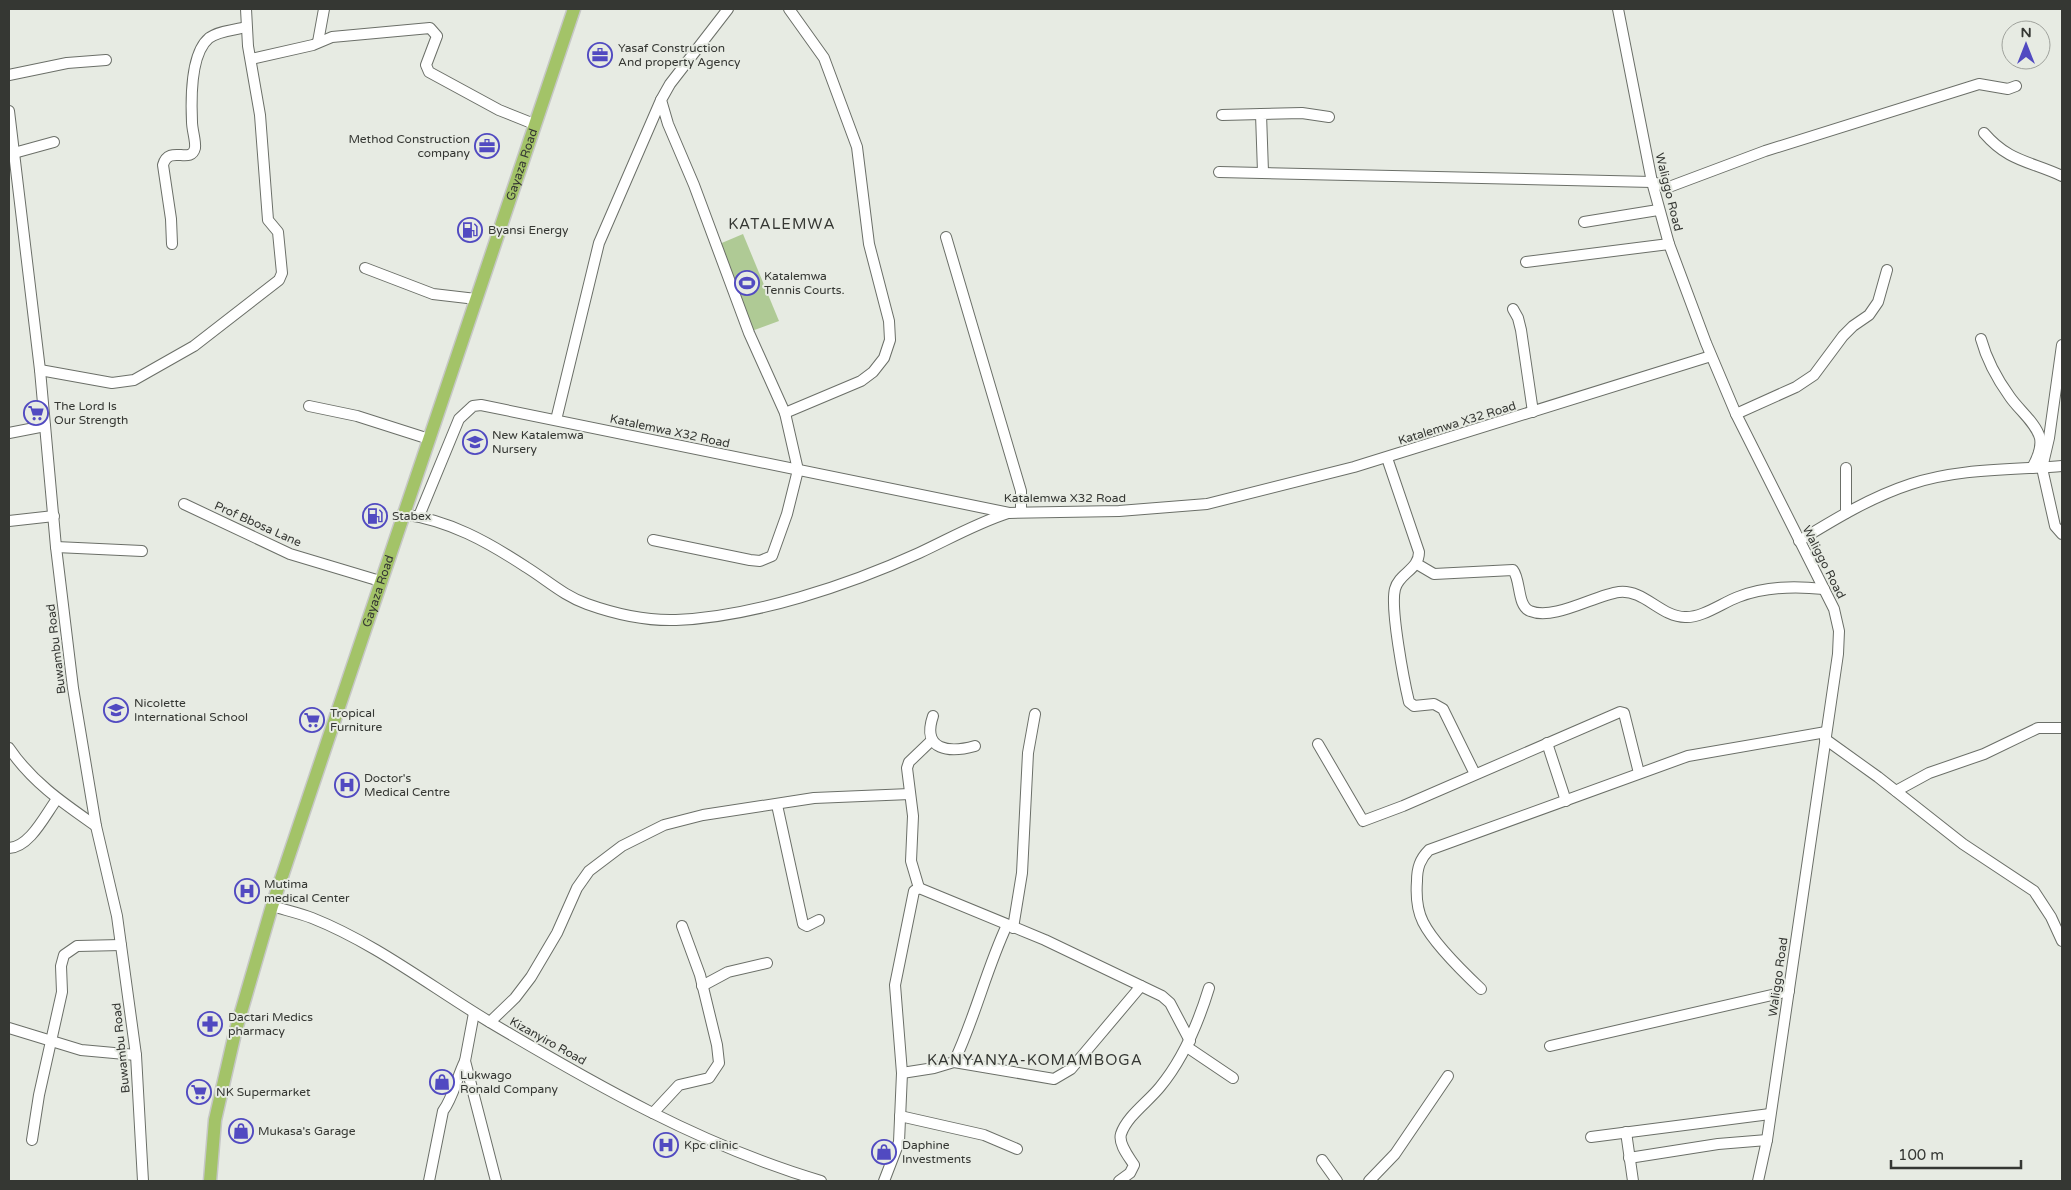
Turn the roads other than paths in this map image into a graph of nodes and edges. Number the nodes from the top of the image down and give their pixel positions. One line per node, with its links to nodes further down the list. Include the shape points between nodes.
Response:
1 (246, 9): 7 (street)
2 (324, 9): 8 (street)
3 (574, 9): 18 (main road, Gayaza Road)
4 (728, 9): 13 (street)
5 (789, 9): 42 (street, via 824,58 857,147 869,244 887,312 890,340 884,358 861,381)
6 (1618, 9): 25 (street, Waliggo Road)
7 (246, 27): 9 (street); 29 (street, via 208,38 193,73 191,111 195,147 188,156 170,154 163,165)
8 (318, 42): 9 (street); 18 (street, via 332,37 430,28 437,36 426,64 429,72 499,110)
9 (251, 59): 39 (street, via 260,115 268,220 278,232 282,273 279,280 194,346 134,380 112,383)
10 (106, 60): 11 (street, via 68,63)
11 (9, 75)
12 (2016, 86): 25 (street, via 2008,89 1979,84 1764,151 1669,187)
13 (661, 100): 42 (street, via 749,333); 44 (street, via 599,243)
14 (9, 111): 21 (street, Buwambu Road)
15 (1262, 114): 16 (street); 17 (street, via 1302,113); 23 (street)
16 (1222, 115)
17 (1329, 117)
18 (534, 124): 34 (main road, Gayaza Road)
19 (1984, 133): 24 (street, via 2009,156)
20 (54, 142): 21 (street)
21 (14, 153): 39 (street, Buwambu Road)
22 (1219, 172): 23 (street)
23 (1263, 172): 25 (street)
24 (2062, 176)
25 (1652, 182): 26 (street, Waliggo Road)
26 (1658, 210): 27 (street); 30 (street, Waliggo Road)
27 (1584, 222)
28 (946, 237): 54 (street, via 1021,491)
29 (172, 244)
30 (1668, 244): 31 (street); 38 (street, Waliggo Road)
31 (1526, 262)
32 (365, 268): 34 (street, via 433,294)
33 (1887, 270): 43 (street, via 1878,302 1869,315 1843,336 1814,376)
34 (476, 299): 47 (main road, Gayaza Road)
35 (1513, 309): 41 (street, via 1521,330)
36 (1981, 339): 51 (street, via 1990,366 2037,430 2040,449)
37 (2062, 345): 51 (street, via 2050,429)
38 (1711, 356): 41 (street, Katalemwa X32 Road); 43 (street, Waliggo Road)
39 (40, 370): 45 (street, Buwambu Road)
40 (309, 406): 47 (street, via 356,416)
41 (1533, 412): 48 (street, Katalemwa X32 Road)
42 (785, 414): 52 (street)
43 (1736, 414): 63 (street, Waliggo Road)
44 (556, 420): 52 (street, Katalemwa X32 Road); 59 (street, Katalemwa X32 Road, via 492,406 473,406 465,411 453,430)
45 (45, 426): 46 (street); 58 (street, Buwambu Road)
46 (9, 433)
47 (429, 439): 57 (main road, Gayaza Road)
48 (1387, 458): 54 (street, Katalemwa X32 Road, via 1188,507); 66 (street, via 1416,540)
49 (2062, 466): 51 (street)
50 (1846, 468): 56 (street)
51 (2037, 468): 56 (street, via 1944,476 1913,483 1879,495); 61 (street, via 2055,526)
52 (798, 470): 55 (street, Katalemwa X32 Road); 62 (street, via 788,514 768,560 750,560)
53 (184, 504): 67 (street, Prof Bbosa Lane, via 290,554)
54 (1021, 512): 55 (street, Katalemwa X32 Road)
55 (1009, 513): 59 (street, via 918,553 803,595 761,607 676,620 626,615 579,601 489,544 440,521)
56 (1846, 513): 63 (street)
57 (402, 514): 59 (street); 67 (main road, Gayaza Road)
58 (54, 516): 60 (street); 64 (street, Buwambu Road)
59 (419, 516)
60 (9, 521)
61 (2062, 534)
62 (653, 540)
63 (1799, 541): 68 (street, Waliggo Road)
64 (56, 547): 65 (street); 85 (street, Buwambu Road, via 73,688)
65 (142, 551)
66 (1417, 564): 68 (street, via 1434,574 1513,570 1525,606 1531,612 1554,612 1621,592 1637,595 1670,613 1688,618 1762,590); 79 (street, via 1397,583 1394,598 1409,702 1414,706 1434,704 1443,709)
67 (380, 581): 88 (main road, Gayaza Road)
68 (1824, 589): 72 (street, Waliggo Road, via 1834,609 1839,630)
69 (1035, 714): 91 (street, via 1028,753 1022,873)
70 (933, 716): 73 (street, via 928,729)
71 (2062, 728): 80 (street, via 2038,728 1984,754 1928,773)
72 (1826, 736): 78 (street, via 1688,756); 80 (street); 99 (street, Waliggo Road)
73 (932, 740): 76 (street, via 950,750); 81 (street, via 909,762)
74 (1318, 744): 79 (street, via 1363,821)
75 (1547, 744): 78 (street, via 1622,712); 79 (street); 83 (street)
76 (975, 746)
77 (9, 748): 82 (street, via 32,778)
78 (1640, 773): 83 (street)
79 (1475, 774)
80 (1896, 790): 92 (street, via 1956,839 2034,891)
81 (910, 794): 84 (street, via 838,796); 87 (street, via 913,816 911,861)
82 (57, 799): 85 (street); 86 (street, via 27,839 20,846)
83 (1566, 800): 98 (street, via 1429,850 1420,862 1416,888 1423,923)
84 (777, 804): 89 (street, via 803,924 806,926); 101 (street, via 703,814 664,825 596,863 576,888 557,933 531,977)
85 (96, 826): 93 (street, Buwambu Road)
86 (9, 848)
87 (919, 888): 91 (street); 109 (street, via 914,891 895,976)
88 (272, 906): 100 (street, Kizanyiro Road, via 312,918 379,951); 123 (main road, Gayaza Road, via 235,1033 217,1110)
89 (819, 920)
90 (682, 926): 95 (street)
91 (1010, 926): 96 (street); 108 (street, via 995,950)
92 (2062, 941)
93 (121, 945): 103 (street, via 77,946 64,955 60,966 62,992); 106 (street, Buwambu Road)
94 (767, 963): 95 (street, via 728,972)
95 (702, 986): 112 (street, via 717,1045 717,1069 709,1078 679,1085)
96 (1141, 986): 104 (street, via 1170,1003); 108 (street, via 1071,1069 1054,1079)
97 (1209, 988): 104 (street)
98 (1481, 989)
99 (1789, 991): 105 (street); 113 (street, Waliggo Road)
100 (474, 1013): 101 (street, Kizanyiro Road); 107 (street)
101 (490, 1022): 112 (street, Kizanyiro Road)
102 (9, 1028): 103 (street)
103 (50, 1042): 106 (street, via 81,1050); 117 (street)
104 (1189, 1044): 111 (street); 128 (street, via 1160,1088 1122,1132 1121,1142 1134,1165 1130,1173)
105 (1550, 1046)
106 (136, 1055): 122 (street, Buwambu Road)
107 (465, 1061): 124 (street, via 450,1102 443,1111); 125 (street)
108 (954, 1062): 109 (street)
109 (902, 1073): 114 (street)
110 (1448, 1076): 130 (street, via 1395,1154)
111 (1232, 1078)
112 (653, 1114): 126 (street, Kizanyiro Road, via 764,1164)
113 (1770, 1114): 115 (street); 118 (street, Waliggo Road)
114 (900, 1116): 119 (street, via 984,1135); 127 (street, via 897,1147)
115 (1626, 1132): 116 (street); 120 (street)
116 (1592, 1137)
117 (32, 1140)
118 (1766, 1140): 120 (street); 132 (street, Waliggo Road)
119 (1017, 1149)
120 (1629, 1158): 131 (street)
121 (1322, 1160): 129 (street)
122 (143, 1181)
123 (210, 1181)
124 (429, 1181)
125 (496, 1181)
126 (821, 1181)
127 (884, 1181)
128 (1119, 1181)
129 (1337, 1181)
130 (1370, 1181)
131 (1633, 1181)
132 (1758, 1181)

